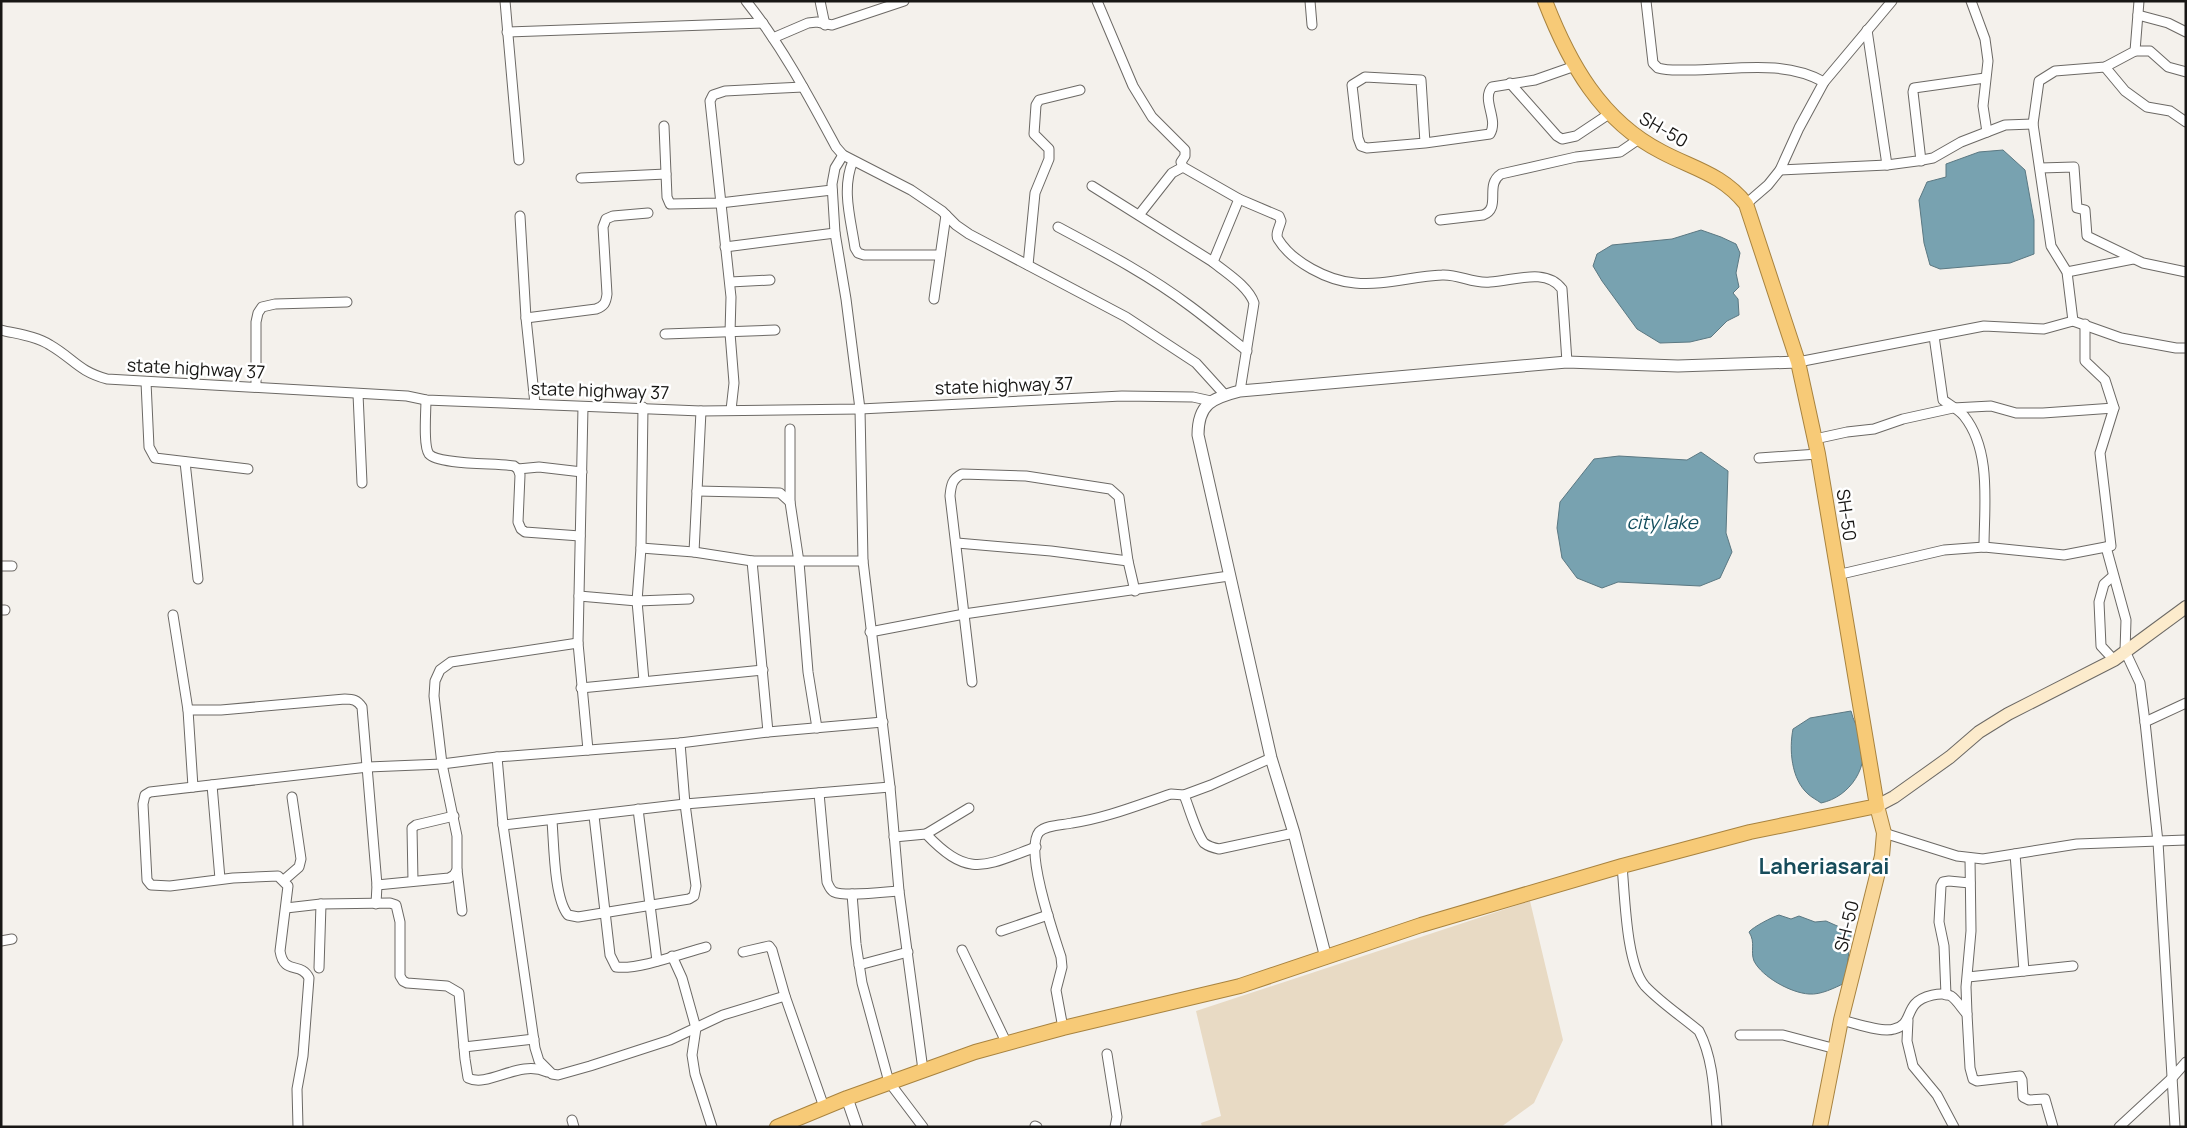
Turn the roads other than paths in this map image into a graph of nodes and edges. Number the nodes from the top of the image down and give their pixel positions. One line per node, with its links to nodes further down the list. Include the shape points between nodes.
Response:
1 (505, 1): 18 (street)
2 (746, 1): 14 (street)
3 (820, 1): 15 (street)
4 (904, 1): 12 (street)
5 (1097, 1): 42 (street, via 1133,86 1152,117 1185,150 1181,162)
6 (1310, 1): 16 (street)
7 (1545, 1): 22 (highway, SH-50)
8 (1646, 1): 26 (street, via 1653,63 1658,68 1725,70 1770,67 1812,75)
9 (1892, 1): 17 (street)
10 (1972, 1): 25 (street, via 1985,39 1988,60)
11 (2139, 1): 13 (street)
12 (879, 6): 15 (street)
13 (2138, 15): 19 (street); 21 (street)
14 (764, 23): 18 (street); 20 (street)
15 (825, 25): 20 (street, via 813,21)
16 (1312, 25)
17 (1867, 30): 26 (street); 41 (street)
18 (507, 32): 38 (street)
19 (2186, 32)
20 (774, 38): 28 (street)
21 (2135, 52): 23 (street); 24 (street, via 2150,51 2168,67)
22 (1575, 66): 27 (street, via 1535,80); 30 (highway, SH-50)
23 (2105, 67): 31 (street, via 2125,91 2147,107 2170,110); 32 (street, via 2055,71 2039,81)
24 (2186, 72)
25 (1985, 78): 34 (street, via 1983,106); 39 (street, via 1914,88)
26 (1824, 82): 44 (street)
27 (1510, 83): 30 (street, via 1562,139 1576,136); 36 (street, via 1490,90 1488,96 1494,122 1490,134)
28 (803, 87): 37 (street); 50 (street, via 725,91 713,95 710,101)
29 (1080, 90): 63 (street, via 1039,100 1036,105 1034,134 1049,149 1049,159 1035,193)
30 (1609, 114): 35 (highway, SH-50)
31 (2186, 122)
32 (2033, 124): 34 (street, via 2005,125); 43 (street)
33 (664, 126): 45 (street)
34 (1987, 132): 39 (street)
35 (1639, 138): 51 (highway, SH-50, via 1722,180); 56 (street, via 1620,152 1576,157 1500,174 1493,184 1490,212)
36 (1425, 143): 36 (street, via 1361,146 1352,85 1365,77 1421,80)
37 (843, 155): 40 (street); 48 (street, via 832,174)
38 (519, 160)
39 (1921, 161): 41 (street)
40 (854, 162): 53 (street, via 911,190); 60 (street, via 849,171 847,194 858,253)
41 (1888, 165): 44 (street)
42 (1183, 167): 49 (street); 54 (street, via 1172,173)
43 (2040, 168): 61 (street, via 2074,166 2077,208 2085,210 2087,236); 64 (street, via 2051,246)
44 (1780, 170): 51 (street)
45 (666, 174): 46 (street); 50 (street, via 670,204)
46 (581, 178)
47 (1092, 186): 54 (street)
48 (832, 190): 50 (street); 58 (street)
49 (1239, 199): 62 (street); 80 (street, via 1279,216 1278,239 1294,258 1324,274 1354,283 1440,275 1474,282 1536,276 1550,278 1562,288)
50 (720, 203): 59 (street)
51 (1746, 204): 81 (highway, SH-50)
52 (648, 213): 70 (street, via 606,219 603,227 607,301 603,307)
53 (946, 214): 60 (street); 63 (street, via 968,234)
54 (1139, 215): 62 (street)
55 (520, 216): 70 (street)
56 (1440, 220)
57 (1058, 227): 79 (street, via 1189,305)
58 (835, 233): 59 (street); 94 (street)
59 (725, 247): 67 (street)
60 (940, 255): 68 (street)
61 (2134, 259): 64 (street); 65 (street)
62 (1213, 262): 79 (street, via 1252,297 1253,313)
63 (1028, 265): 86 (street, via 1126,317 1184,354)
64 (2068, 272): 71 (street)
65 (2186, 272)
66 (770, 280): 67 (street)
67 (730, 282): 75 (street)
68 (934, 299)
69 (347, 302): 83 (street, via 262,307 256,322)
70 (526, 318): 89 (street)
71 (2073, 321): 72 (street); 77 (street, via 2044,329 1984,326)
72 (2085, 324): 78 (street, via 2121,338); 93 (street, via 2085,361 2105,380)
73 (1, 330): 82 (street, state highway 37, via 40,339 93,375)
74 (775, 330): 75 (street)
75 (730, 333): 76 (street); 95 (street, via 734,383)
76 (665, 334)
77 (1934, 336): 81 (street); 92 (street, via 1943,400)
78 (2186, 348)
79 (1246, 351): 84 (street)
80 (1567, 362): 81 (street, via 1678,366); 84 (street)
81 (1798, 362): 98 (highway, SH-50)
82 (146, 382): 83 (street, state highway 37); 101 (street, via 152,454 155,458)
83 (256, 387): 85 (street, state highway 37)
84 (1240, 391): 86 (street)
85 (358, 394): 87 (street, state highway 37); 105 (street)
86 (1225, 395): 88 (street)
87 (426, 400): 89 (street, state highway 37); 103 (street, via 426,446 429,454 436,459 505,464)
88 (1211, 401): 94 (street, state highway 37, via 1193,397 1122,396); 121 (street, via 1202,410 1198,435)
89 (535, 404): 90 (street, state highway 37)
90 (583, 406): 91 (street, state highway 37); 104 (street)
91 (643, 407): 96 (street, state highway 37); 112 (street)
92 (1954, 408): 93 (street, via 1991,406 2016,413 2043,414); 98 (street, via 1874,429); 110 (street, via 1964,416 1978,440 1984,476)
93 (2114, 408): 111 (street, via 2100,453 2112,546)
94 (860, 409): 95 (street, state highway 37); 115 (street)
95 (731, 410): 96 (street, state highway 37)
96 (701, 411): 106 (street)
97 (790, 429): 107 (street)
98 (1815, 439): 99 (highway, SH-50)
99 (1818, 454): 100 (street); 120 (highway, SH-50)
100 (1759, 458)
101 (185, 462): 102 (street); 123 (street)
102 (248, 469)
103 (518, 469): 104 (street, via 539,467); 108 (street, via 518,522 521,529 525,532)
104 (582, 472): 108 (street)
105 (362, 483)
106 (697, 492): 107 (street, via 780,493); 113 (street)
107 (790, 502): 117 (street)
108 (580, 536): 125 (street)
109 (957, 543): 116 (street); 116 (street, via 950,496 955,477 962,474 1026,476 1110,489 1119,497); 129 (street)
110 (1984, 547): 111 (street, via 2064,555); 120 (street, via 1944,550)
111 (2106, 547): 122 (street)
112 (641, 548): 113 (street); 127 (street)
113 (694, 552): 114 (street)
114 (752, 561): 117 (street); 135 (street)
115 (863, 561): 117 (street); 131 (street)
116 (1128, 561): 124 (street)
117 (798, 562): 143 (street, via 808,672)
118 (1, 566): 119 (street)
119 (12, 566)
120 (1837, 575): 158 (highway, SH-50)
121 (1229, 576): 124 (street); 148 (street)
122 (2113, 576): 133 (street, via 2126,620); 134 (street, via 2104,584 2099,602 2101,646)
123 (198, 579)
124 (1136, 591): 129 (street)
125 (580, 596): 127 (street); 132 (street)
126 (689, 599): 127 (street)
127 (636, 601): 136 (street)
128 (2186, 607): 133 (main road)
129 (964, 614): 131 (street); 137 (street)
130 (173, 615): 140 (street)
131 (870, 632): 141 (street)
132 (578, 643): 138 (street); 149 (street, via 451,662 440,670 434,696)
133 (2125, 651): 134 (main road); 142 (street, via 2140,684)
134 (2114, 660): 158 (main road, via 2008,714)
135 (763, 670): 136 (street); 144 (street)
136 (644, 681): 138 (street)
137 (972, 682)
138 (581, 688): 146 (street)
139 (2186, 703): 142 (street)
140 (188, 710): 150 (street, via 353,699 362,707); 152 (street)
141 (883, 722): 143 (street); 153 (street)
142 (2146, 722): 170 (street)
143 (817, 728): 144 (street)
144 (768, 732): 145 (street)
145 (680, 743): 146 (street); 157 (street)
146 (588, 750): 147 (street)
147 (497, 757): 149 (street); 164 (street)
148 (1271, 758): 155 (street); 165 (street)
149 (442, 764): 150 (street); 161 (street)
150 (368, 767): 151 (street); 180 (street)
151 (212, 785): 152 (street); 176 (street)
152 (193, 787): 176 (street, via 150,792 145,796 142,804 147,880 151,886 158,887)
153 (890, 787): 154 (street); 168 (street)
154 (819, 793): 157 (street); 182 (street, via 827,882 835,893)
155 (1184, 794): 165 (street, via 1201,836 1212,847 1219,849); 171 (street, via 1171,794 1091,820 1047,828 1039,833)
156 (292, 796): 177 (street, via 301,863)
157 (685, 804): 160 (street); 185 (street, via 696,892 689,899)
158 (1877, 806): 166 (main road, SH-50); 174 (highway, via 1750,832)
159 (969, 808): 167 (street)
160 (638, 809): 162 (street); 185 (street)
161 (454, 816): 175 (street); 178 (street, via 412,828)
162 (594, 816): 163 (street); 187 (street)
163 (552, 821): 164 (street); 187 (street, via 562,907 568,915 578,917)
164 (503, 825): 213 (street)
165 (1294, 833): 198 (street)
166 (1884, 833): 173 (street); 208 (main road, SH-50, via 1878,876)
167 (926, 834): 168 (street); 171 (street, via 940,848 967,865 1005,859)
168 (894, 837): 181 (street)
169 (2186, 840): 170 (street)
170 (2158, 842): 172 (street, via 2077,844); 221 (street)
171 (1036, 847): 189 (street, via 1037,874)
172 (2016, 854): 173 (street); 203 (street)
173 (1970, 858): 179 (street)
174 (1622, 866): 198 (highway, via 1421,925); 231 (street, via 1637,974 1702,1038 1712,1074)
175 (458, 870): 178 (street, via 449,878); 188 (street)
176 (220, 879): 177 (street, via 278,876)
177 (284, 880): 186 (street, via 288,886)
178 (413, 881): 180 (street)
179 (1970, 882): 204 (street); 205 (street, via 1949,881 1941,886 1939,922 1944,946)
180 (377, 885): 184 (street)
181 (899, 892): 182 (street); 196 (street)
182 (852, 894): 200 (street)
183 (321, 904): 184 (street); 186 (street); 202 (street)
184 (376, 904): 215 (street, via 390,903 398,910 399,969 403,981 447,986 458,993)
185 (649, 906): 187 (street); 199 (street)
186 (286, 908): 225 (street, via 281,959 288,967 301,970 309,978 297,1089)
187 (604, 911): 199 (street, via 610,955 616,967)
188 (462, 912)
189 (1048, 915): 190 (street); 211 (street, via 1061,957 1056,990)
190 (1001, 931)
191 (12, 939): 192 (street)
192 (1, 941)
193 (706, 947): 197 (street)
194 (962, 950): 214 (street)
195 (743, 952): 206 (street, via 769,946)
196 (908, 952): 200 (street); 219 (street)
197 (672, 956): 199 (street); 210 (street, via 682,978)
198 (1326, 958): 211 (highway, via 1240,986)
199 (657, 961)
200 (859, 965): 222 (street)
201 (2073, 966): 203 (street)
202 (319, 968)
203 (2024, 971): 204 (street)
204 (1968, 977): 207 (street)
205 (1946, 995): 207 (street, via 1951,996); 209 (street, via 1921,999 1914,1004)
206 (785, 996): 210 (street, via 723,1015); 224 (street)
207 (1967, 1014): 234 (street, via 1973,1079 2020,1076 2023,1097 2045,1100)
208 (1841, 1020): 209 (street, via 1887,1030 1895,1029); 216 (main road, SH-50)
209 (1908, 1020): 233 (street, via 1907,1040 1913,1066 1938,1095)
210 (696, 1028): 220 (street, via 670,1040 558,1075); 226 (street, via 692,1055)
211 (1063, 1028): 214 (highway)
212 (1740, 1035): 216 (street, via 1784,1035)
213 (534, 1039): 215 (street); 220 (street, via 539,1061)
214 (1007, 1044): 219 (highway)
215 (464, 1048): 220 (street, via 468,1078 475,1081 524,1069 541,1069)
216 (1836, 1049): 232 (main road, SH-50)
217 (1107, 1054): 230 (street, via 1117,1117)
218 (2186, 1062): 221 (street)
219 (923, 1070): 222 (highway)
220 (552, 1074)
221 (2172, 1078): 235 (street); 236 (street)
222 (889, 1082): 223 (highway); 229 (street)
223 (847, 1098): 224 (highway); 228 (street)
224 (824, 1107): 227 (highway)
225 (298, 1127)
226 (712, 1127)
227 (777, 1127)
228 (857, 1127)
229 (923, 1127)
230 (1115, 1127)
231 (1717, 1127)
232 (1820, 1127)
233 (1954, 1127)
234 (2053, 1127)
235 (2119, 1127)
236 (2175, 1127)

